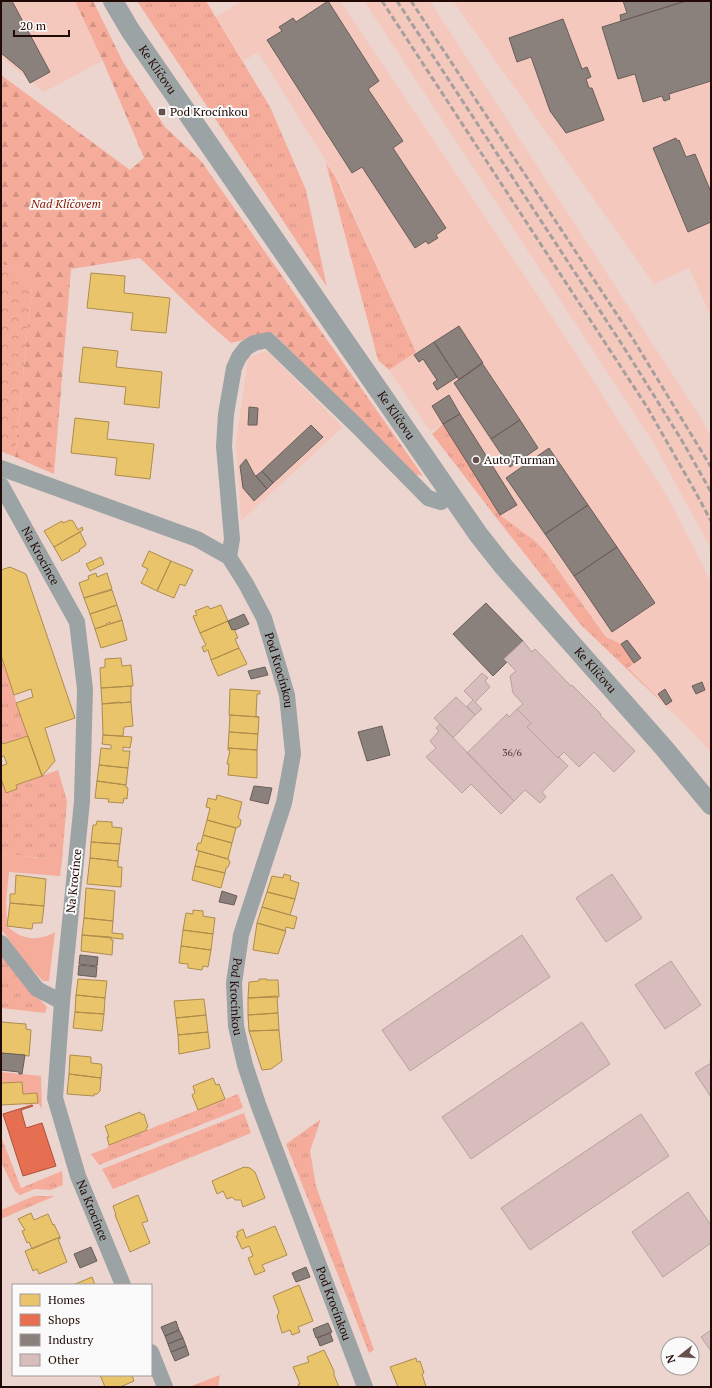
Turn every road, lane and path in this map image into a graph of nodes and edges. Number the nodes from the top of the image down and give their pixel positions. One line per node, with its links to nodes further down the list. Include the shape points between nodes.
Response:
1 (113, 1): 4 (street, Ke Klíčovu, via 139,43)
2 (1, 468): 5 (street, Pod Krocínkou, via 197,539)
3 (1, 485): 8 (street, Na Krocínce, via 77,622 85,688 82,801)
4 (451, 496): 5 (street, via 441,502 428,498 356,424 268,340 254,343 246,348 234,368 226,414 224,446 232,539); 6 (street, Ke Klíčovu, via 504,567)
5 (229, 557): 12 (street, Pod Krocínkou, via 264,618 287,695 293,754 284,803 241,935 234,983 236,1026 258,1104)
6 (711, 805)
7 (1, 943): 8 (street, via 37,989)
8 (62, 1002): 9 (street, Na Krocínce, via 55,1098 78,1176)
9 (123, 1284)
10 (152, 1355): 11 (street)
11 (164, 1387)
12 (365, 1387)

